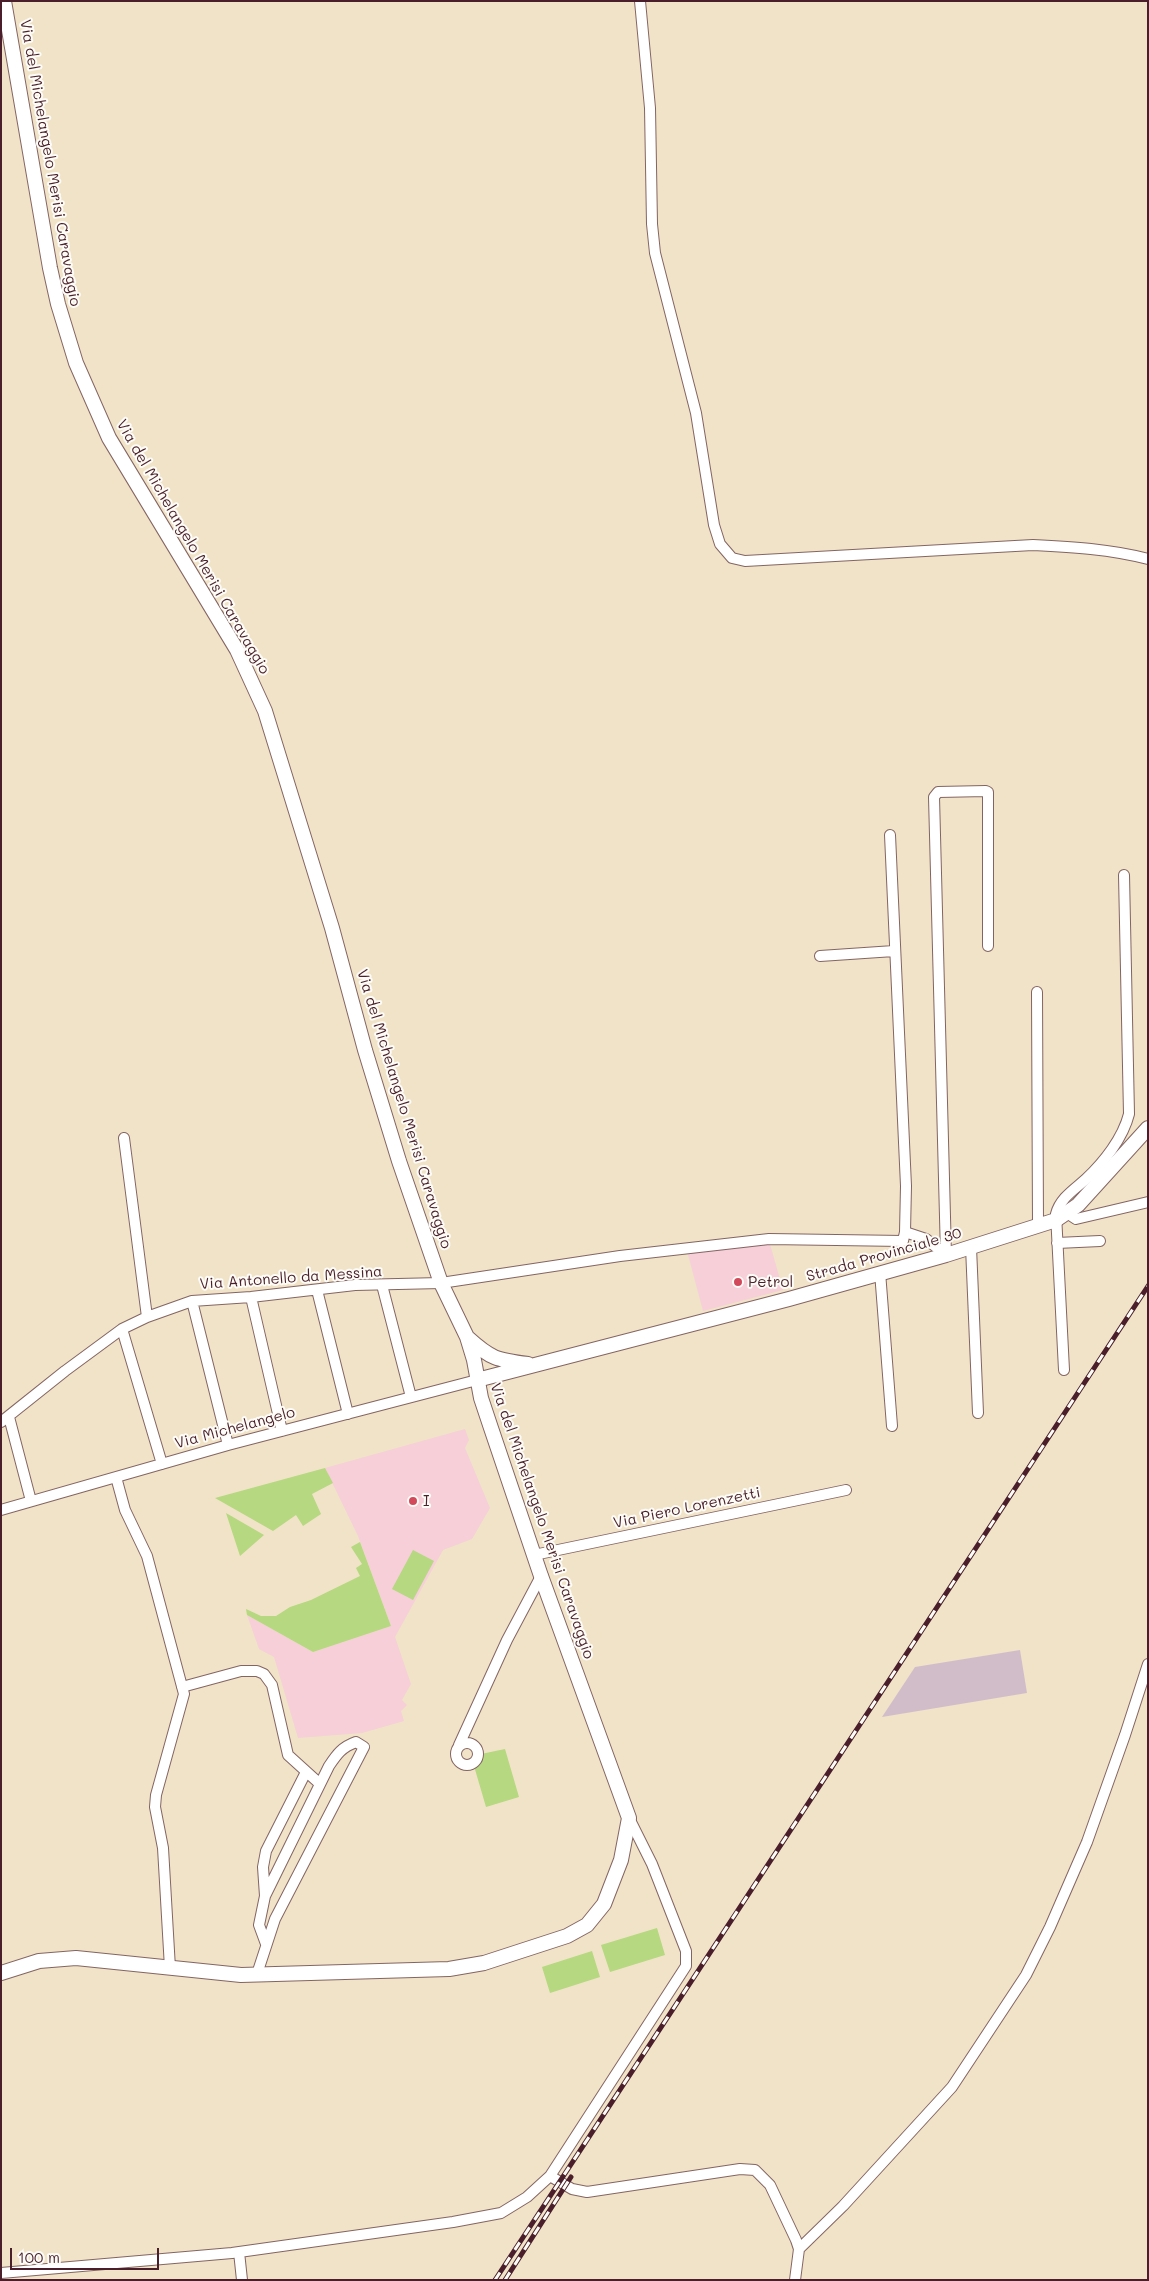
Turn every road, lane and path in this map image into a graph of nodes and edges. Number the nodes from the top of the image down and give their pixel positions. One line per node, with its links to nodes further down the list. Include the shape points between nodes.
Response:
1 (4, 1): 21 (street, Via del Michelangelo Merisi Caravaggio, via 50,268 76,363 109,438 233,642 265,711 388,1124)
2 (640, 1): 3 (street, via 650,108 655,254 696,413 714,525 720,544 732,558 744,561 1033,545 1080,547)
3 (1148, 559)
4 (890, 835): 7 (street)
5 (1124, 875): 13 (street, via 1129,1114 1122,1132 1099,1164 1061,1202 1056,1214)
6 (988, 946): 19 (street, via 988,792 938,792 934,797)
7 (894, 951): 8 (street); 15 (street, via 906,1186)
8 (820, 956)
9 (1038, 992): 14 (street)
10 (1148, 1128): 13 (street, Strada Provinciale 30, via 1088,1194)
11 (124, 1138): 26 (street)
12 (1148, 1202): 13 (street, via 1076,1220)
13 (1061, 1216): 14 (street, Strada Provinciale 30); 17 (street)
14 (1038, 1226): 18 (street, Strada Provinciale 30)
15 (905, 1232): 19 (street, via 926,1239); 21 (street, Via Antonello da Messina, via 903,1242 769,1239 620,1256)
16 (1100, 1241): 17 (street)
17 (1057, 1243): 30 (street)
18 (971, 1248): 19 (street, Strada Provinciale 30); 34 (street)
19 (946, 1255): 20 (street, Strada Provinciale 30)
20 (880, 1272): 29 (street, Strada Provinciale 30, via 789,1299); 36 (street)
21 (441, 1283): 22 (street, Via Antonello da Messina); 28 (street, Via del Michelangelo Merisi Caravaggio)
22 (382, 1286): 23 (street, Via Antonello da Messina, via 354,1285); 32 (street)
23 (317, 1290): 24 (street, Via Antonello da Messina); 33 (street)
24 (251, 1298): 25 (street, Via Antonello da Messina); 37 (street)
25 (192, 1300): 26 (street, Via Antonello da Messina); 38 (street)
26 (147, 1317): 27 (street, Via Antonello da Messina)
27 (122, 1330): 35 (street, Via Antonello da Messina); 39 (street)
28 (467, 1337): 29 (street, via 485,1354 498,1360); 31 (street, Via del Michelangelo Merisi Caravaggio)
29 (534, 1364): 31 (street, Strada Provinciale 30)
30 (1064, 1370)
31 (477, 1380): 32 (street, Via Michelangelo); 44 (street, Via del Michelangelo Merisi Caravaggio)
32 (411, 1397): 33 (street, Via Michelangelo)
33 (348, 1414): 37 (street, Via Michelangelo)
34 (978, 1414)
35 (5, 1420): 42 (street)
36 (892, 1426)
37 (282, 1430): 38 (street, Via Michelangelo)
38 (228, 1445): 39 (street, Via Michelangelo)
39 (162, 1464): 40 (street, Via Michelangelo)
40 (116, 1477): 42 (street, Via Michelangelo); 47 (street, via 125,1510 147,1556)
41 (846, 1490): 44 (street, Via Piero Lorenzetti)
42 (31, 1501): 43 (street, Via Michelangelo)
43 (1, 1510)
44 (534, 1555): 45 (street, Via del Michelangelo Merisi Caravaggio)
45 (542, 1576): 48 (street, via 507,1640); 51 (street, Via del Michelangelo Merisi Caravaggio)
46 (1148, 1664): 58 (street, via 1087,1842 1026,1975 952,2087)
47 (182, 1687): 49 (street, via 241,1671 264,1674 272,1685 288,1755); 54 (street, via 184,1694 155,1807 163,1848)
48 (459, 1745)
49 (306, 1772): 50 (street); 52 (street, via 266,1851 263,1868)
50 (320, 1784): 52 (street); 53 (street, via 338,1753 346,1746 356,1742 364,1747 275,1919)
51 (629, 1818): 56 (street, via 621,1860 604,1904 587,1925 567,1936 484,1963 450,1969 394,1965); 57 (street, via 652,1864 686,1951 686,1966)
52 (265, 1896): 53 (street, via 259,1925)
53 (266, 1944): 56 (street)
54 (170, 1968): 55 (street, via 76,1958 38,1962); 56 (street)
55 (1, 1973)
56 (257, 1974)
57 (550, 2176): 58 (street, via 572,2189 587,2192 740,2169 755,2170 770,2185); 59 (street, via 527,2197 501,2213)
58 (799, 2249): 62 (street)
59 (238, 2252): 60 (street); 61 (street)
60 (1, 2273)
61 (242, 2280)
62 (795, 2280)

